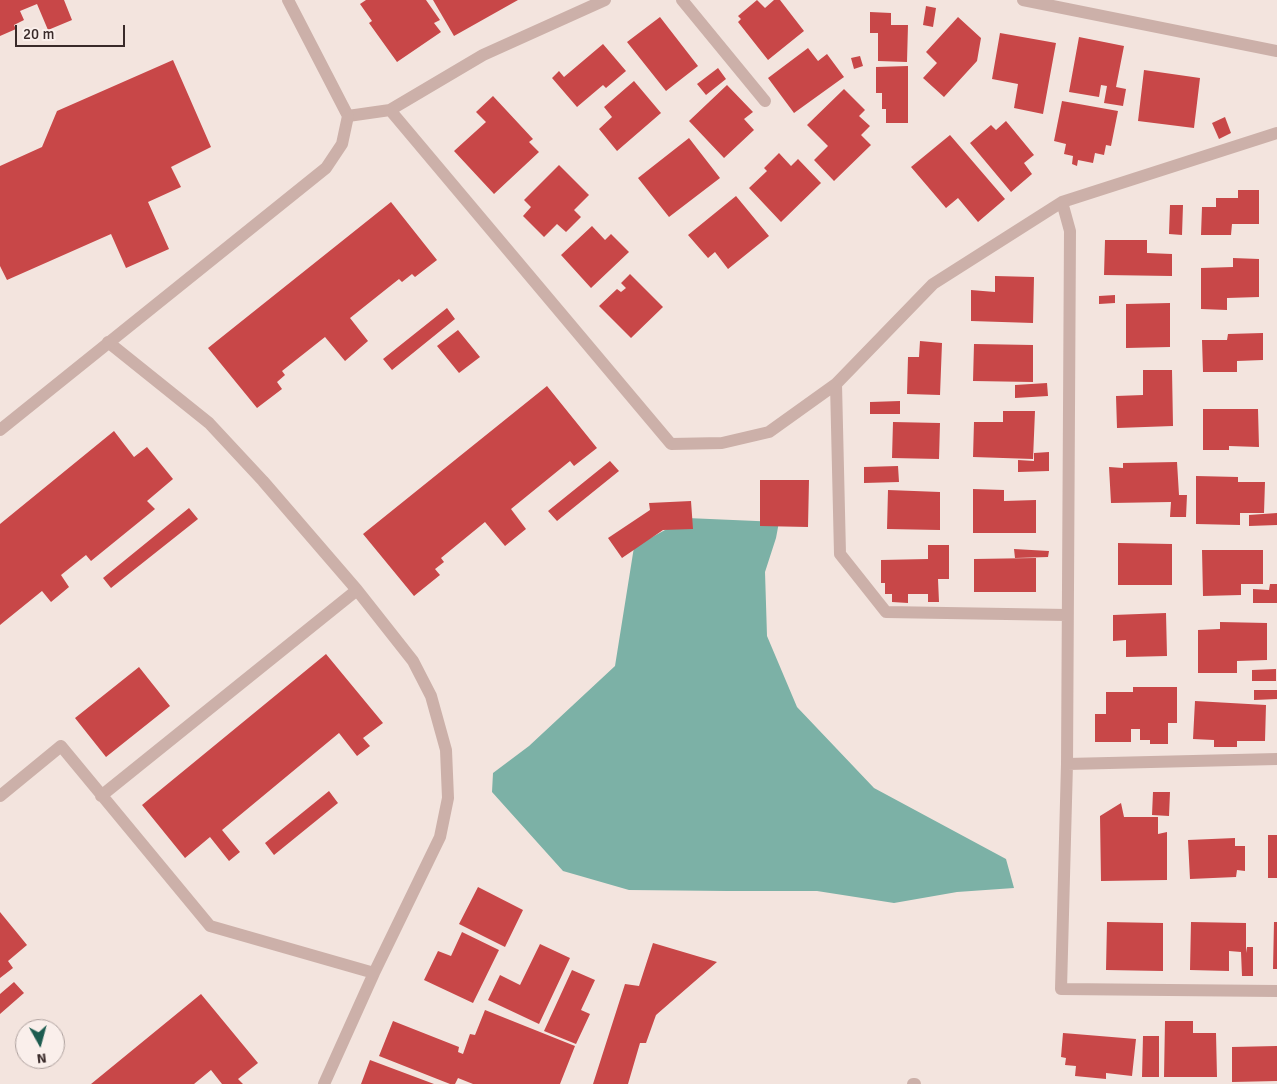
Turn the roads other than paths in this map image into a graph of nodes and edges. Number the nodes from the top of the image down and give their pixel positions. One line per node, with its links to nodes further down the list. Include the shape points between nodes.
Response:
1 (288, 0): 8 (street)
2 (605, 0): 7 (street, via 483,55)
3 (682, 0): 6 (street)
4 (1023, 0): 5 (street)
5 (1277, 51)
6 (765, 101)
7 (390, 110): 8 (street); 12 (street, via 670,444 722,443 769,432)
8 (348, 116): 11 (street, via 342,144 326,168)
9 (1277, 134): 10 (street)
10 (1062, 202): 12 (street, via 933,284); 15 (street, via 1070,231)
11 (108, 342): 13 (street); 14 (street, via 209,422)
12 (836, 384): 15 (street, via 840,554 886,612)
13 (0, 430)
14 (357, 590): 19 (street); 20 (street, via 413,661 431,696 446,750 448,798 440,837)
15 (1067, 615): 17 (street)
16 (1277, 759): 17 (street)
17 (1067, 764): 21 (street, via 1061,989)
18 (0, 796): 19 (street, via 61,746)
19 (101, 796): 20 (street, via 210,926)
20 (374, 973): 22 (street)
21 (1277, 991)
22 (324, 1084)

